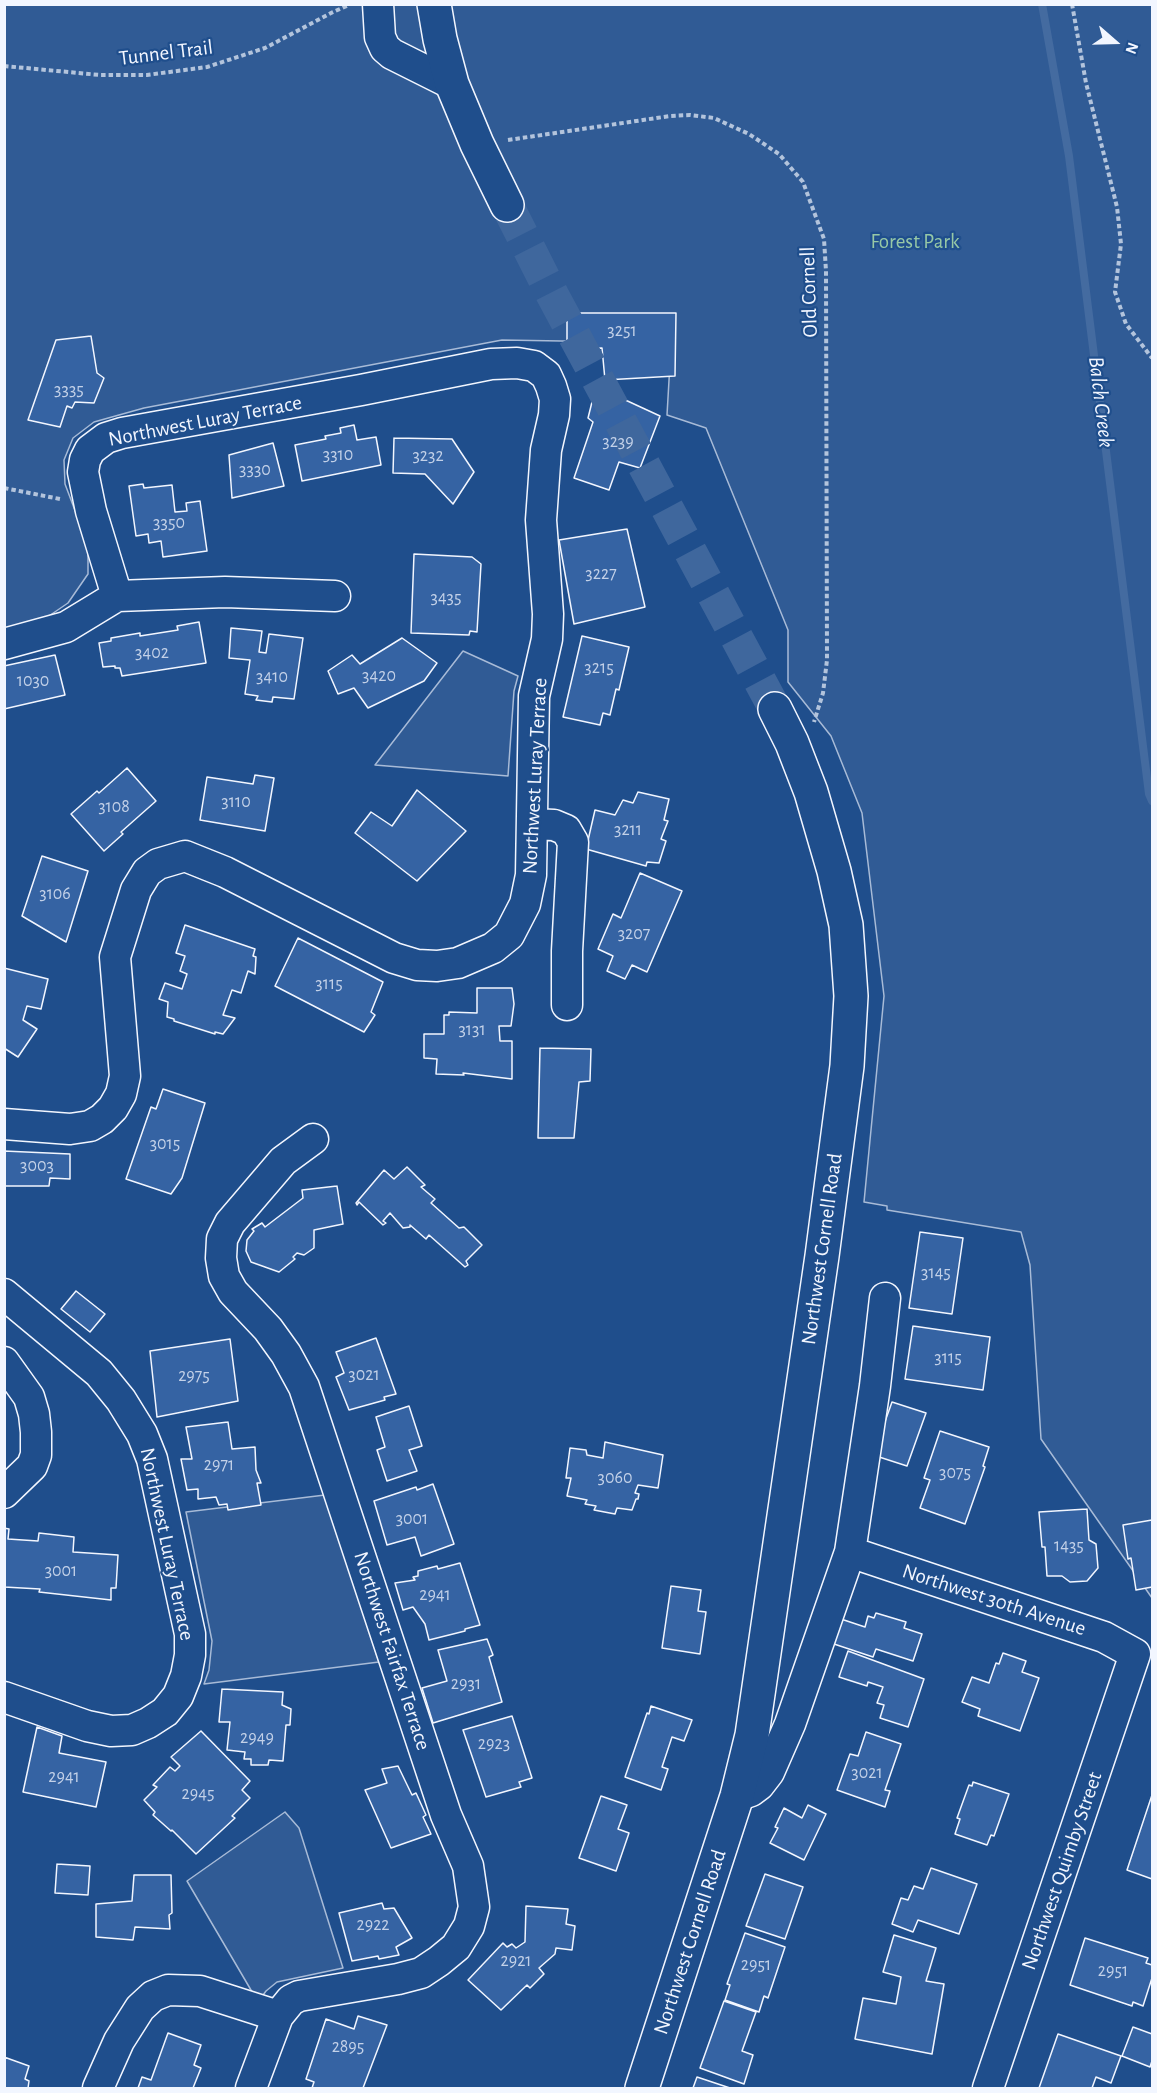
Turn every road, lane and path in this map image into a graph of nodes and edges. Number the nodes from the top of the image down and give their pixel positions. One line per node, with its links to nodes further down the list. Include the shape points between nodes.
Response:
1 (356, 4): 5 (path, Tunnel Trail, via 265,48 207,67 147,75 100,75)
2 (378, 4): 6 (street, via 380,37 385,48)
3 (434, 4): 6 (main road)
4 (1072, 4): 9 (path, via 1086,82 1117,207 1121,244 1115,292 1126,324)
5 (4, 66)
6 (452, 84): 7 (main road)
7 (477, 144): 8 (main road); 16 (path, Old Cornell, via 670,116 698,116 714,118 749,134 779,154 803,182 824,239 826,271 827,660 815,719 811,728)
8 (507, 205)
9 (1152, 358)
10 (4, 488): 11 (path, via 62,500)
11 (91, 511): 12 (street, Northwest Luray Terrace); 17 (street, Northwest Luray Terrace, via 83,472 85,460 98,442 114,435 491,364 534,366 546,375 555,399 546,450 541,520 548,614 547,639 534,696)
12 (117, 596): 13 (street, via 225,592); 14 (street, via 66,627)
13 (334, 596)
14 (4, 644)
15 (775, 709): 16 (main road, Northwest Cornell Road)
16 (792, 743): 28 (main road, Northwest Cornell Road, via 822,829 846,925 850,1025 822,1256 760,1682)
17 (532, 824): 18 (street, via 566,830 573,842); 19 (street, Northwest Luray Terrace, via 531,875 525,904 509,935 493,948 458,963 437,966 394,958 225,872 185,856 159,864 147,872 136,890 115,957 125,1076 113,1108 90,1126 70,1129)
18 (567, 1005)
19 (4, 1124)
20 (313, 1139): 29 (street, Northwest Fairfax Terrace, via 283,1161 230,1223 222,1239 224,1276 233,1292 280,1345 304,1387 446,1815 468,1866 474,1907 469,1926 456,1947 421,1973 299,1996)
21 (4, 1294): 27 (street, Northwest Luray Terrace, via 99,1373 142,1434 155,1471 190,1634 190,1655 186,1676 165,1712 132,1731 87,1726)
22 (885, 1298): 25 (street)
23 (4, 1362): 24 (street, via 29,1397 36,1432 32,1467)
24 (4, 1493)
25 (850, 1552): 26 (street, Northwest 30th Avenue, via 1104,1637); 28 (street, via 790,1724 769,1772 751,1791)
26 (1135, 1654): 33 (street, Northwest Quimby Street)
27 (4, 1697)
28 (737, 1796): 32 (main road, Northwest Cornell Road)
29 (278, 2016): 30 (street, via 200,1990 168,1990 153,1996 140,2008 119,2042); 31 (street, Northwest Fairfax Terrace)
30 (98, 2088)
31 (251, 2088)
32 (642, 2088)
33 (988, 2088)

